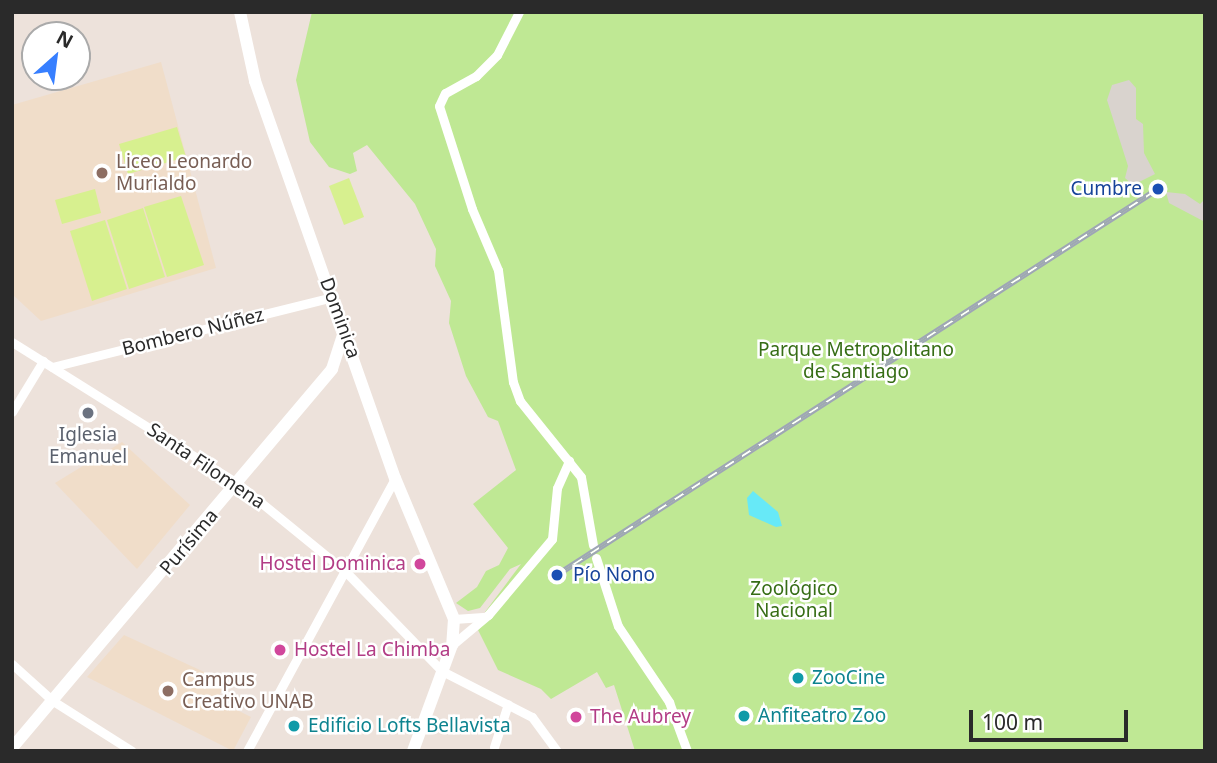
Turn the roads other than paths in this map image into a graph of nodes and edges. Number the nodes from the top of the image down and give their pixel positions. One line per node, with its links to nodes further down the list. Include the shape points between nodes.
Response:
1 (240, 12): 3 (main road, Dominica, via 255,81)
2 (519, 12): 10 (street, via 497,55 476,76 445,93 439,106 472,209 498,270 513,382 520,401)
3 (333, 297): 4 (main road, Dominica); 6 (street, Bombero Núñez)
4 (343, 325): 7 (main road, Purísima, via 342,348); 8 (main road, Dominica)
5 (12, 342): 6 (street, Santa Filomena)
6 (48, 364): 9 (street); 12 (street, Santa Filomena)
7 (332, 369): 8 (main road, via 347,363); 12 (main road, Purísima)
8 (360, 373): 11 (main road, Dominica)
9 (12, 412)
10 (569, 461): 13 (street, via 581,477); 16 (street, via 557,488 552,539)
11 (395, 478): 15 (street); 17 (main road, Dominica)
12 (237, 483): 15 (street, Santa Filomena); 21 (main road, Purísima)
13 (593, 545)
14 (596, 558): 29 (street, via 618,626 669,702)
15 (346, 572): 20 (street, Santa Filomena); 26 (street)
16 (488, 615): 17 (street); 18 (street)
17 (454, 619): 18 (main road)
18 (452, 645): 20 (main road)
19 (12, 664): 21 (street)
20 (442, 671): 22 (street, Santa Filomena); 27 (main road)
21 (53, 701): 24 (main road, Purísima); 25 (street)
22 (508, 704): 23 (street); 28 (street, Santa Filomena, via 538,722)
23 (494, 747)
24 (12, 748)
25 (132, 751)
26 (247, 751)
27 (413, 751)
28 (557, 751)
29 (687, 751)

